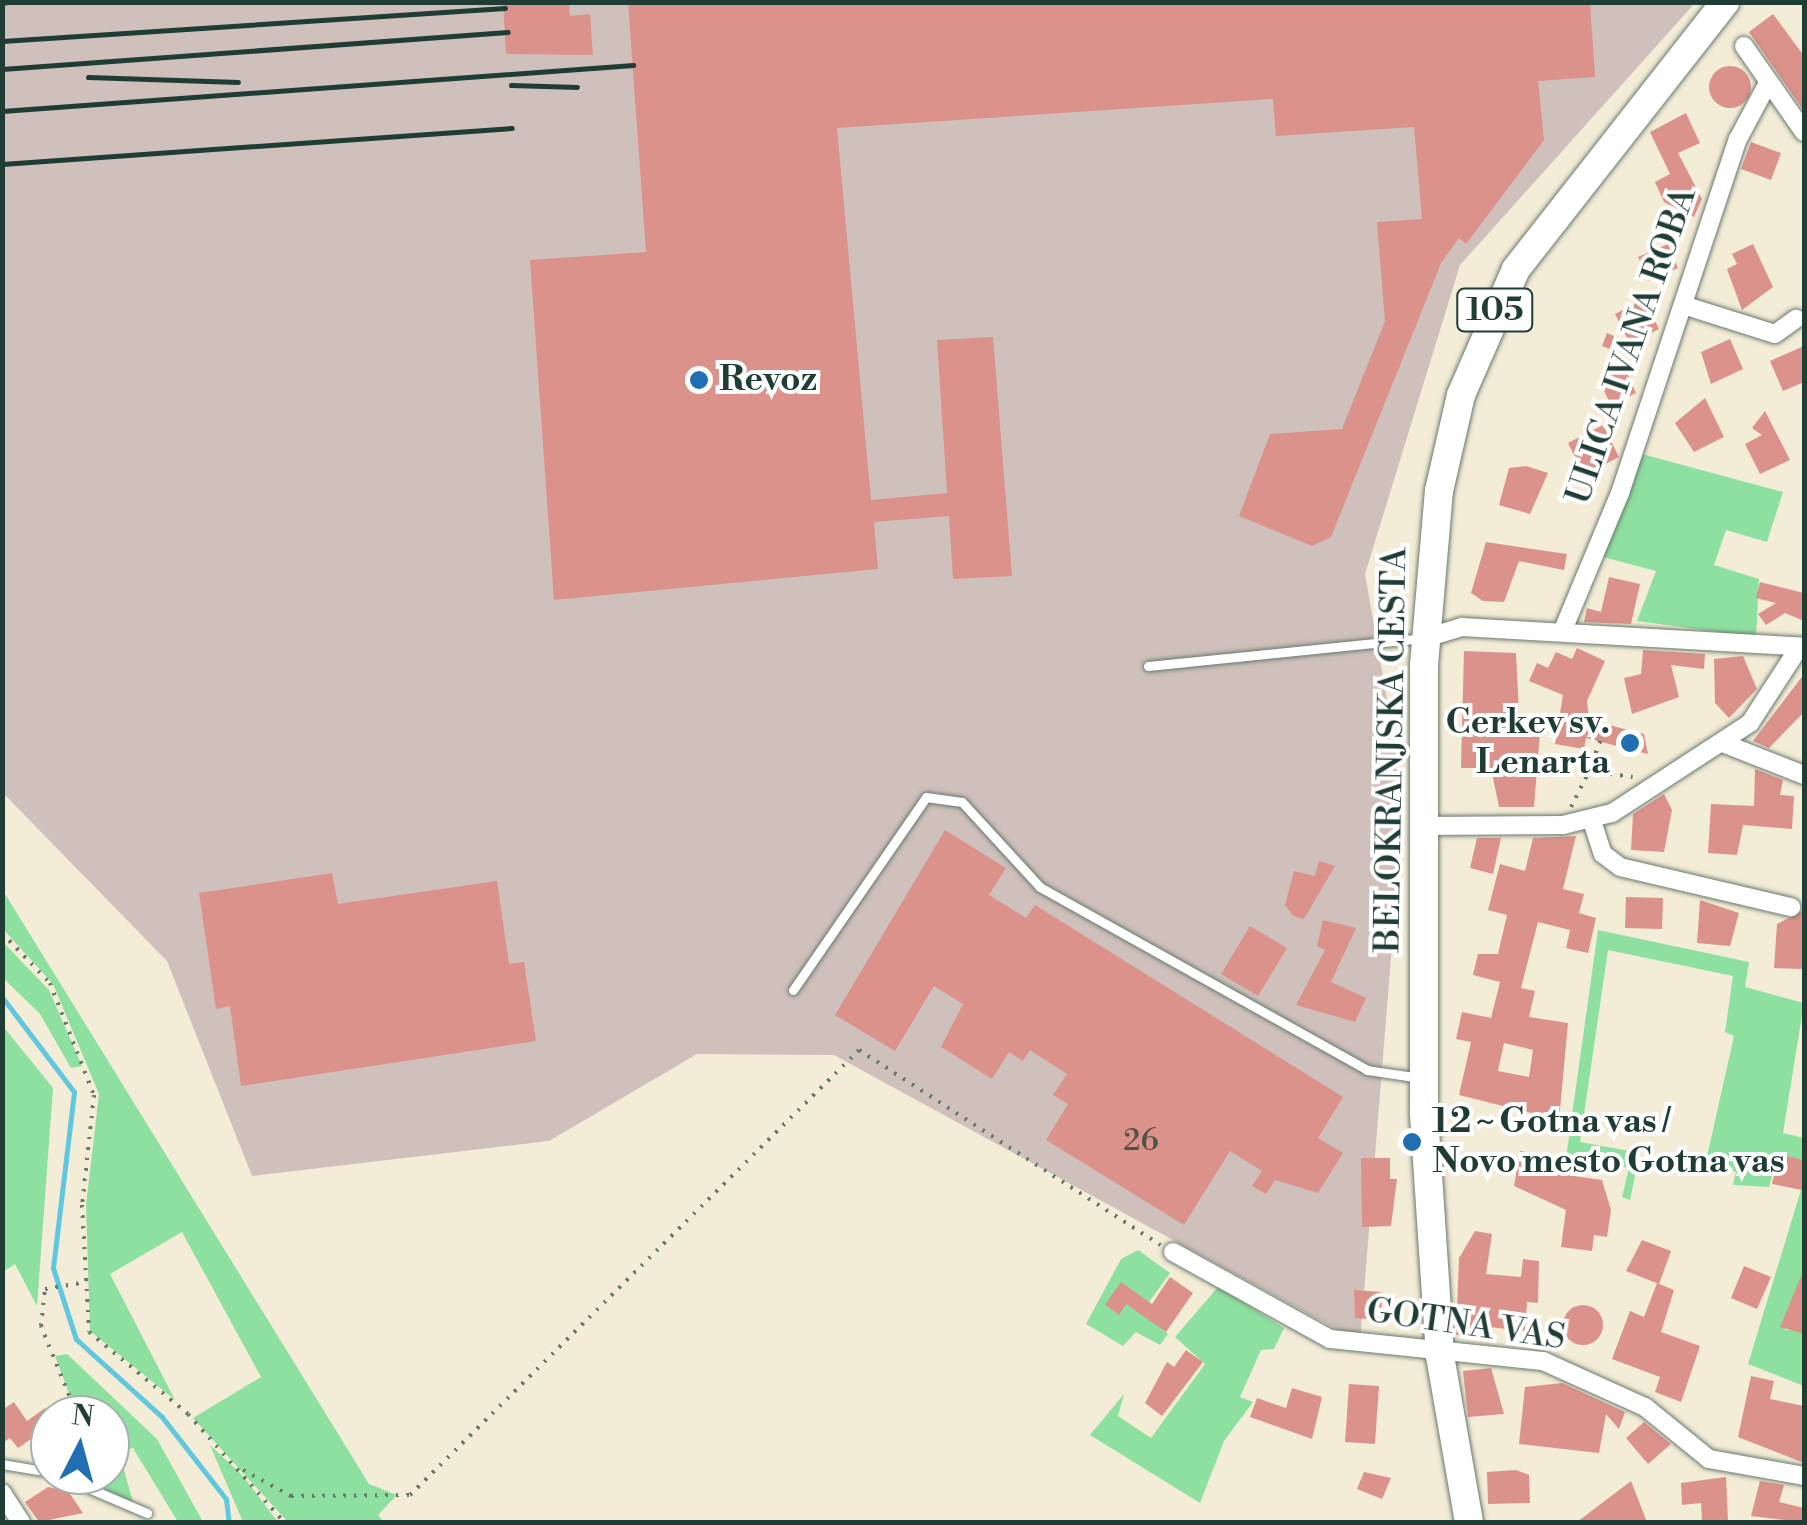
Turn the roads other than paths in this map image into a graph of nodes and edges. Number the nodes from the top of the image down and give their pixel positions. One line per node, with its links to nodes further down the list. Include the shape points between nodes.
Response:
1 (1725, 2): 8 (main road, BELOKRANJSKA CESTA / 105, via 1596,156 1489,323 1440,491)
2 (1744, 46): 3 (street)
3 (1767, 85): 4 (street); 5 (street, ULICA IVANA ROBA, via 1738,139)
4 (1804, 132)
5 (1683, 305): 6 (street, via 1776,334); 7 (street, ULICA IVANA ROBA)
6 (1796, 319)
7 (1563, 630): 8 (street, via 1462,627); 9 (street)
8 (1426, 638): 10 (lane); 14 (main road, BELOKRANJSKA CESTA / 105)
9 (1801, 648): 11 (street)
10 (1148, 666)
11 (1726, 744): 12 (street); 13 (street)
12 (1804, 775)
13 (1592, 821): 14 (street); 15 (street, via 1602,854 1620,868)
14 (1426, 826): 17 (main road, BELOKRANJSKA CESTA / 105)
15 (1791, 908)
16 (793, 990): 17 (lane, via 926,797 962,802 1040,887 1367,1070)
17 (1424, 1078): 19 (main road, BELOKRANJSKA CESTA / 105)
18 (1173, 1252): 19 (street, GOTNA VAS, via 1330,1339)
19 (1440, 1356): 22 (street, GOTNA VAS, via 1544,1361 1646,1407 1709,1459); 27 (main road, BELOKRANJSKA CESTA / 105)
20 (2, 1464): 21 (lane)
21 (30, 1469)
22 (1804, 1476)
23 (2, 1492): 26 (street)
24 (105, 1495): 25 (lane)
25 (148, 1513)
26 (21, 1522)
27 (1469, 1522)

